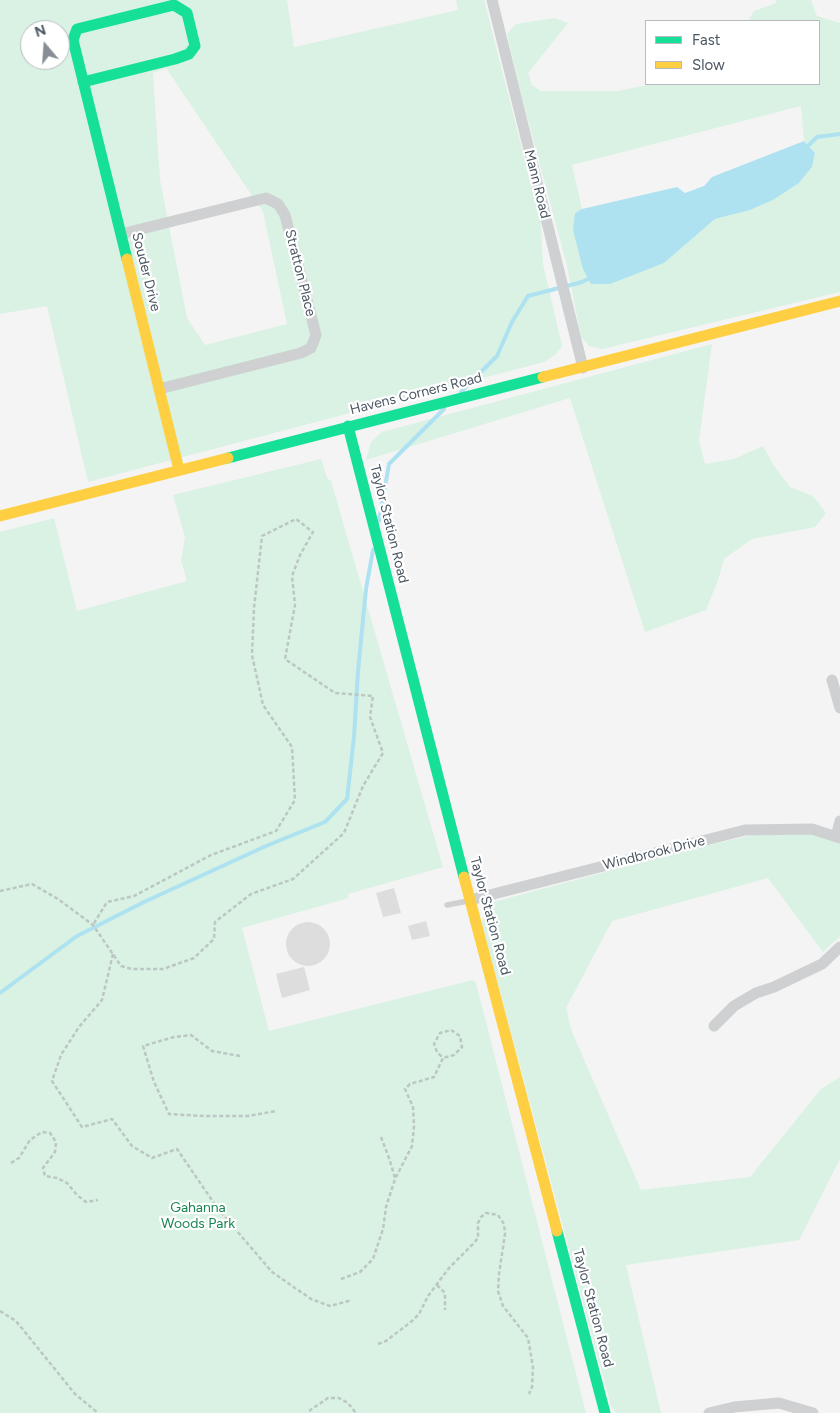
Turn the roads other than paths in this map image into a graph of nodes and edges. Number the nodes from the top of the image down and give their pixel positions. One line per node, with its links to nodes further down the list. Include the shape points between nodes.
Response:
1 (492, 0): 5 (street, Mann Road)
2 (83, 82): 2 (main road, Souder Drive, via 73,40 77,29 174,5 187,13 195,46 189,54); 3 (main road, Souder Drive)
3 (121, 234): 6 (main road, Souder Drive); 6 (street, Stratton Place, via 266,198 278,204 285,215 316,335 312,348 301,353)
4 (840, 301): 5 (main road, Havens Corners Road)
5 (583, 368): 7 (main road, Havens Corners Road)
6 (159, 389): 8 (main road, Souder Drive)
7 (348, 426): 8 (main road, Havens Corners Road); 14 (main road, Taylor Station Road)
8 (179, 470): 9 (main road, Havens Corners Road)
9 (0, 516)
10 (832, 680): 11 (street)
11 (840, 708)
12 (840, 821): 13 (street)
13 (838, 838): 14 (street, Windbrook Drive, via 812,829 745,830)
14 (470, 900): 15 (lane); 18 (main road, Taylor Station Road)
15 (447, 905)
16 (840, 947): 17 (street, via 822,964 734,1006)
17 (714, 1026)
18 (605, 1413)
19 (709, 1413): 20 (street, via 778,1403)
20 (812, 1413)

